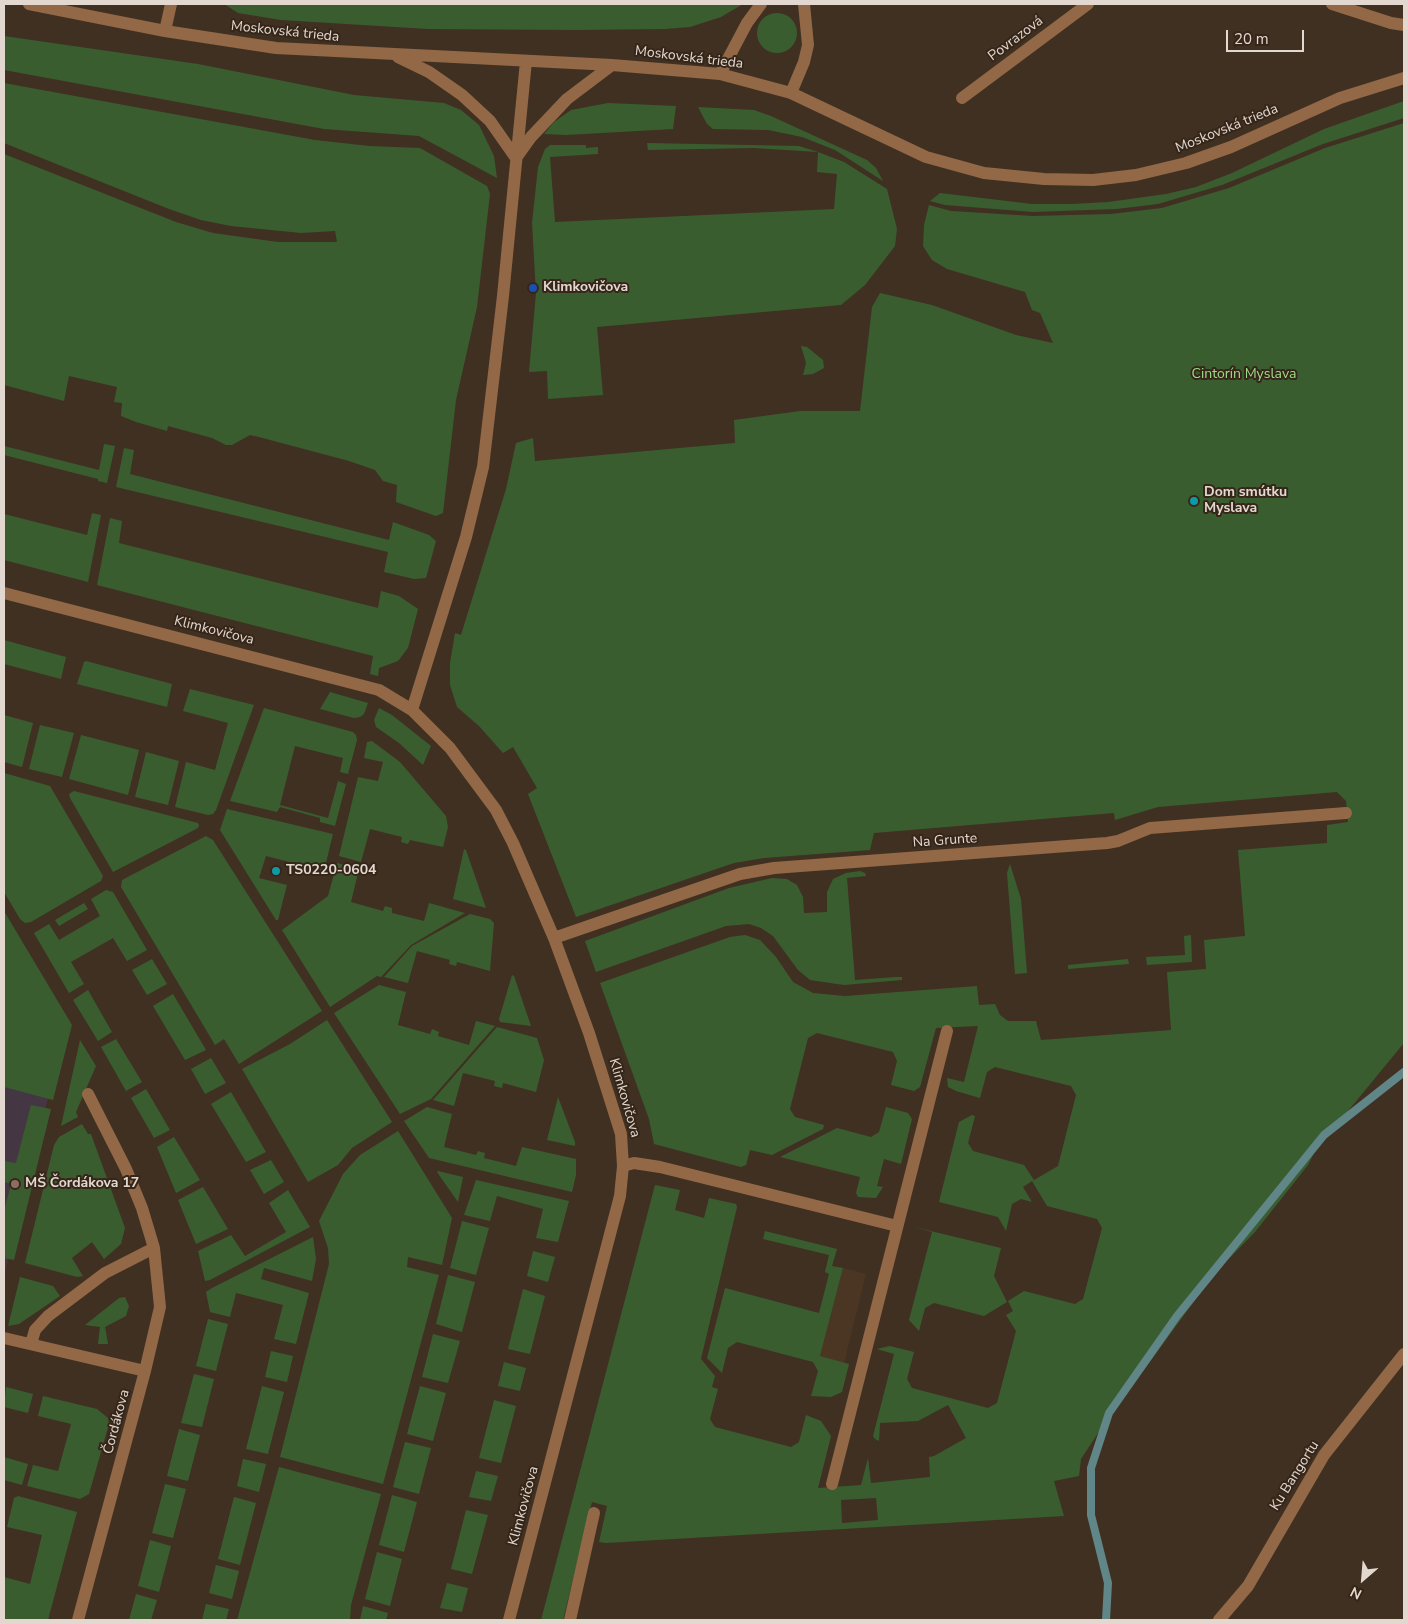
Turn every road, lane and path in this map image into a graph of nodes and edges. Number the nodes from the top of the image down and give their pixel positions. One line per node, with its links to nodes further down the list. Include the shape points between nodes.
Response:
1 (29, 4): 8 (street, Moskovská trieda)
2 (171, 4): 8 (street)
3 (762, 4): 12 (street, via 747,22)
4 (804, 4): 14 (street, via 808,45)
5 (1088, 4): 15 (street, Povrazová)
6 (1332, 4): 7 (street)
7 (1404, 25)
8 (165, 32): 9 (street, Moskovská trieda, via 276,48)
9 (394, 55): 10 (street, Moskovská trieda); 16 (street, via 429,72 462,95 490,121)
10 (526, 61): 11 (street, Moskovská trieda); 16 (street)
11 (612, 65): 12 (street, Moskovská trieda); 16 (street, via 567,99)
12 (720, 74): 14 (street, Moskovská trieda)
13 (1404, 78): 14 (street, Moskovská trieda, via 1340,98 1231,147 1186,163 1136,175 1094,180 984,173 926,157)
14 (791, 93)
15 (962, 98)
16 (516, 158): 18 (street, via 483,466 466,537)
17 (4, 593): 18 (street, Klimkovičova, via 369,686)
18 (412, 710): 20 (street, Klimkovičova, via 450,748 496,810)
19 (1346, 812): 20 (street, Na Grunte, via 1150,828 1107,843 774,868 740,874)
20 (554, 938): 23 (street, Klimkovičova, via 621,1134)
21 (947, 1030): 24 (street)
22 (88, 1094): 25 (street, Čordákova, via 126,1169)
23 (623, 1166): 24 (street, via 634,1163 660,1167); 33 (street, Klimkovičova, via 620,1196)
24 (897, 1226): 30 (street)
25 (154, 1248): 27 (street, via 104,1273 54,1311 35,1330); 29 (street, Čordákova, via 160,1307)
26 (4, 1338): 27 (street)
27 (30, 1344): 29 (street)
28 (1404, 1354): 35 (street, Ku Bangortu, via 1324,1456 1248,1586)
29 (145, 1371): 32 (street, Čordákova)
30 (832, 1484)
31 (594, 1513): 34 (street)
32 (78, 1620)
33 (509, 1620)
34 (570, 1620)
35 (1218, 1620)

